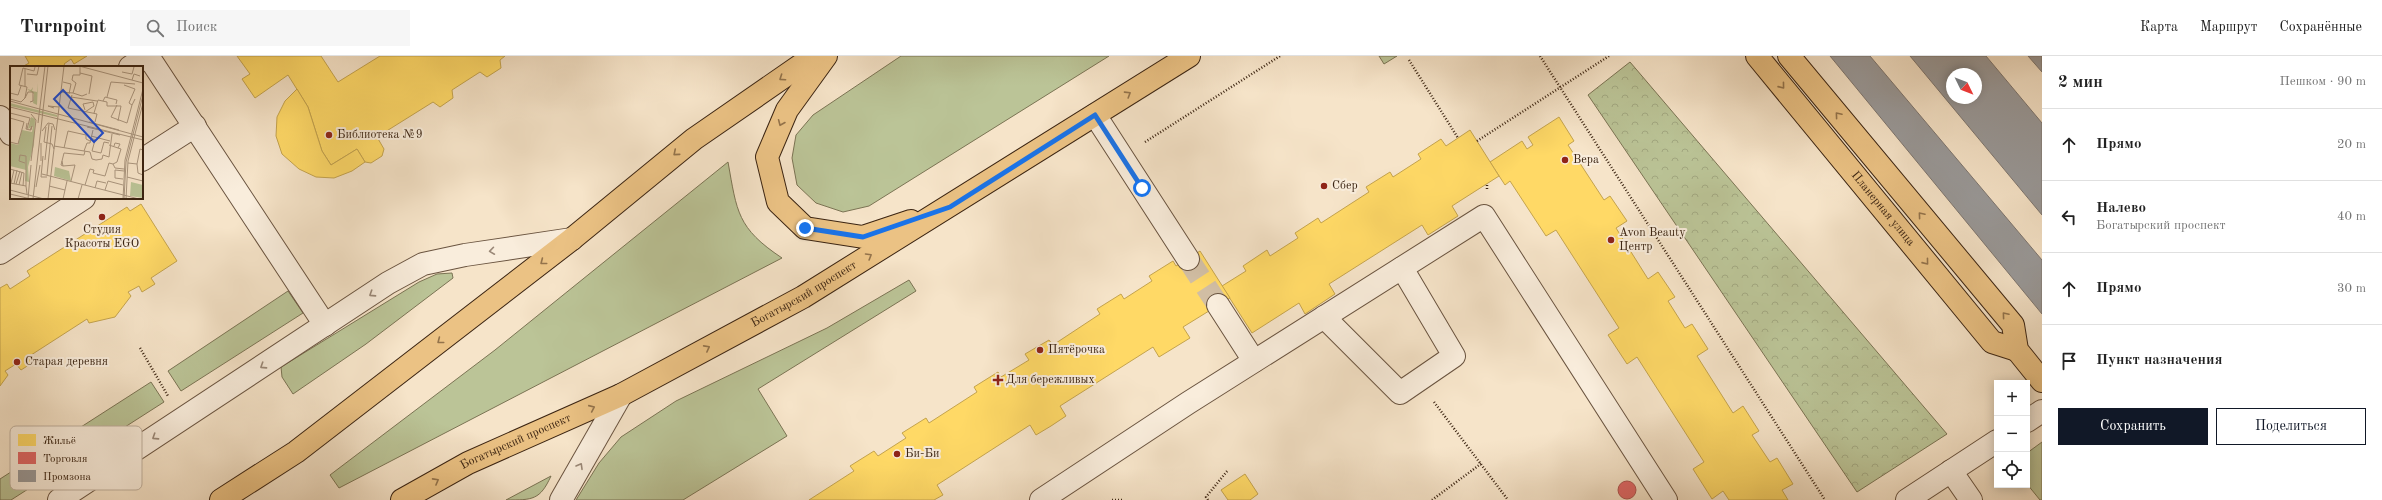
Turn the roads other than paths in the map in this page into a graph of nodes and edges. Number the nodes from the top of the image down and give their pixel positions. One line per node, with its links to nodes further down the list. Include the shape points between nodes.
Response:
1 (148, 56): 7 (street); 10 (street)
2 (814, 56): 15 (main road, one-way to 15, via 694,139)
3 (826, 56): 14 (main road, one-way to 14, via 787,110 767,158 778,202 805,228 863,237)
4 (1189, 56): 8 (main road, Богатырский проспект, one-way to 4)
5 (1757, 56): 22 (main road, Планерная улица, one-way to 22, via 1992,342)
6 (1789, 56): 22 (main road, Планерная улица, one-way to 6, via 2013,324)
7 (132, 66)
8 (1095, 115): 14 (main road, Богатырский проспект); 17 (street)
9 (0, 117): 11 (street)
10 (195, 126): 12 (street); 21 (street)
11 (10, 132)
12 (143, 159)
13 (82, 199): 16 (street)
14 (950, 207): 25 (main road, Богатырский проспект, one-way to 14, via 803,297)
15 (572, 239): 21 (street, one-way to 21, via 423,264 388,283); 33 (main road, one-way to 33, via 296,452)
16 (0, 253)
17 (1188, 259)
18 (1402, 268): 20 (street); 20 (street, via 1454,356 1400,393); 37 (street, via 1484,216)
19 (1218, 305): 23 (street)
20 (1324, 317): 23 (street)
21 (325, 325): 29 (street, one-way to 29)
22 (2017, 350): 24 (main road)
23 (1254, 361): 36 (street)
24 (2042, 381)
25 (621, 395): 34 (main road, Богатырский проспект, one-way to 25, via 468,463); 35 (street, one-way to 25)
26 (2042, 411): 27 (street)
27 (2030, 419)
28 (1994, 443): 30 (street)
29 (142, 445)
30 (1951, 471): 38 (street); 39 (street)
31 (74, 490): 32 (street, one-way to 32)
32 (59, 500)
33 (220, 500)
34 (402, 500)
35 (561, 500)
36 (1041, 500)
37 (1666, 500)
38 (1907, 500)
39 (1971, 500)

